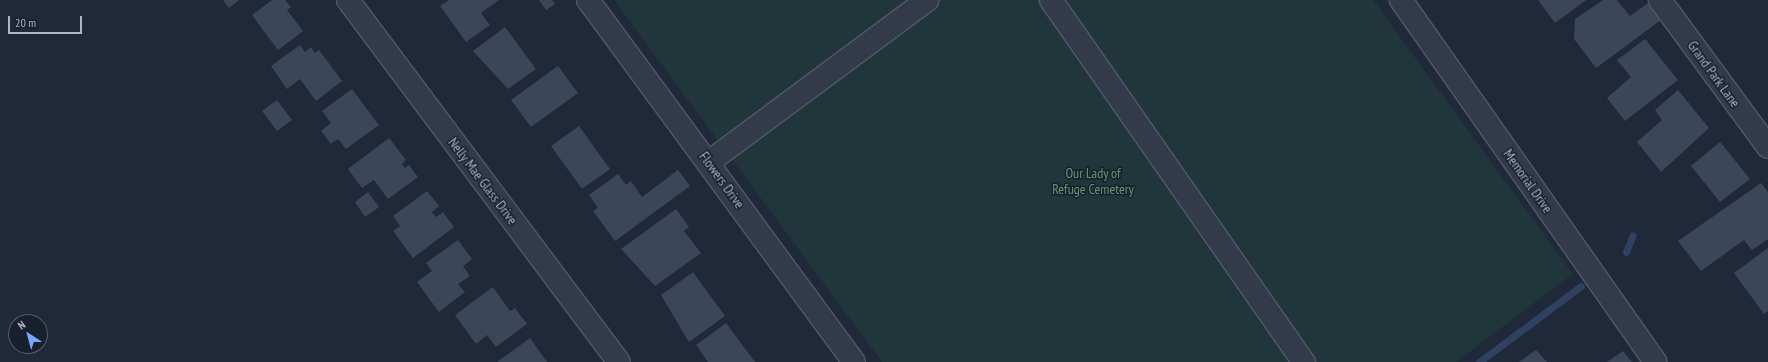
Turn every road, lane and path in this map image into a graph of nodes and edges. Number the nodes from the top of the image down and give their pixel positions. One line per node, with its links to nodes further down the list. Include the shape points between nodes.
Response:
1 (348, 0): 9 (street, Nelly Mae Glass Drive)
2 (927, 0): 8 (street)
3 (1051, 0): 11 (street)
4 (1401, 0): 12 (street, Memorial Drive)
5 (1660, 0): 7 (street, Grand Park Lane)
6 (596, 3): 8 (street, Flowers Drive)
7 (1768, 147)
8 (709, 162): 10 (street, Flowers Drive)
9 (619, 362)
10 (854, 362)
11 (1304, 362)
12 (1656, 362)

